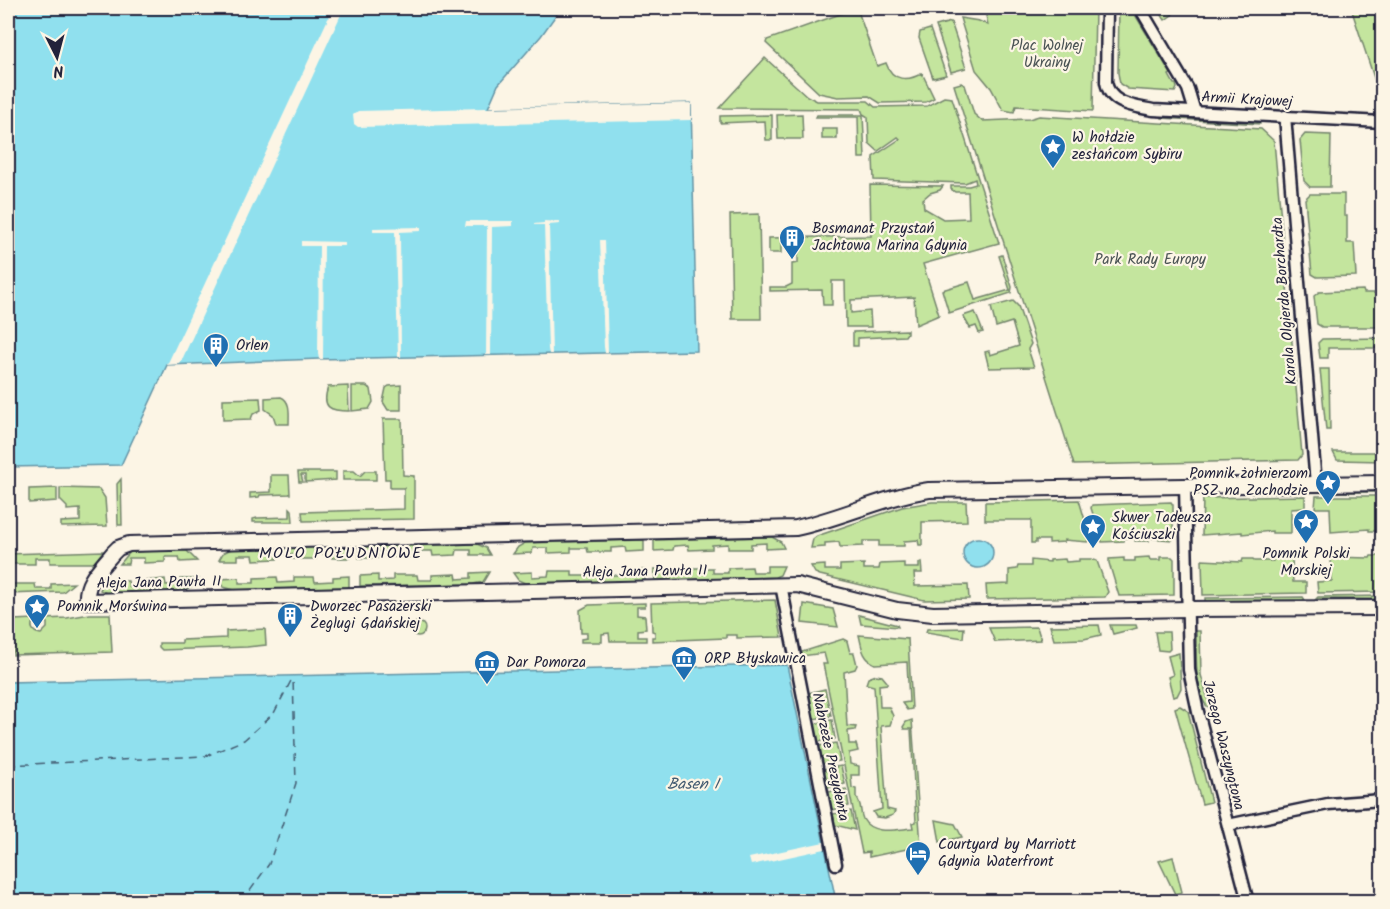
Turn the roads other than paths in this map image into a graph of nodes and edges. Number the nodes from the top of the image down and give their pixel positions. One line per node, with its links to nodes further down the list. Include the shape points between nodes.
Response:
1 (1107, 8): 3 (street, Armii Krajowej, via 1106,82 1113,98 1153,110)
2 (1140, 8): 3 (street, via 1188,89)
3 (1195, 112): 4 (street, Armii Krajowej)
4 (1285, 116): 5 (street, Armii Krajowej); 7 (street, Karola Olgierda Borchardta)
5 (1383, 122)
6 (1383, 483): 7 (street)
7 (1316, 484): 8 (street)
8 (1185, 485): 9 (street, Aleja Jana Pawła II, via 929,490 796,528 129,544 113,553 86,592 87,601); 11 (street, Jerzego Waszyngtona)
9 (781, 585): 11 (street, Aleja Jana Pawła II, via 797,585 914,614); 14 (street, Nabrzeże Prezydenta)
10 (1383, 608): 11 (street)
11 (1188, 609): 13 (street, Jerzego Waszyngtona, via 1191,687)
12 (1383, 800): 13 (street, via 1328,804)
13 (1228, 825): 15 (street, Jerzego Waszyngtona)
14 (836, 864)
15 (1248, 902)

